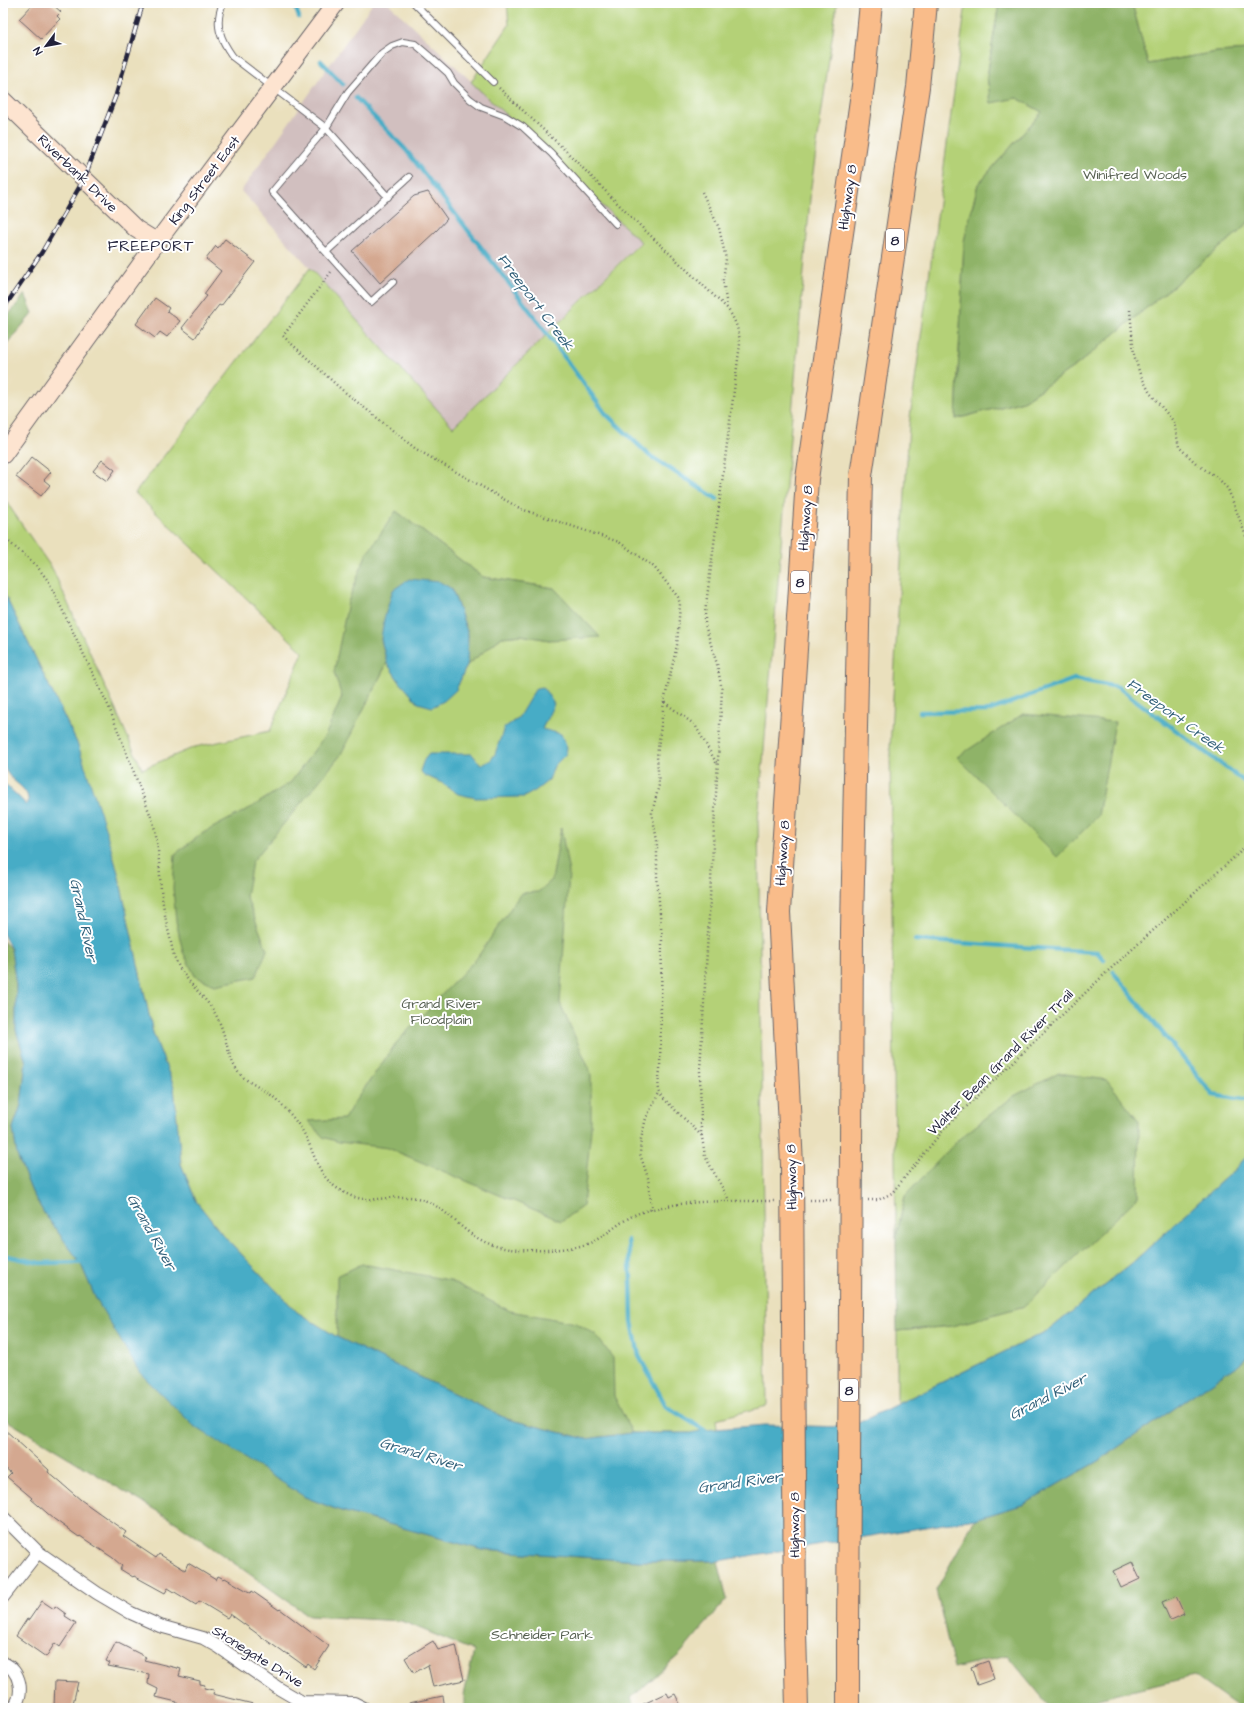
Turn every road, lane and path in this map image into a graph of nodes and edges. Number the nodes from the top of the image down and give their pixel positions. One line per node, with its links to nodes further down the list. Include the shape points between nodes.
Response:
1 (223, 3): 7 (lane, via 219,27 223,43 233,57)
2 (336, 3): 7 (main road, King Street East)
3 (414, 3): 6 (lane)
4 (871, 3): 40 (highway, Highway 8 / 8, bridge, via 863,86 806,495 779,912 792,1165)
5 (926, 3): 41 (highway, 8, bridge, via 918,87 861,476 852,929)
6 (493, 82): 18 (path)
7 (273, 86): 9 (lane); 14 (main road, King Street East)
8 (3, 100): 14 (main road, Riverbank Drive, via 136,229)
9 (326, 128): 12 (lane); 13 (lane, via 348,92 382,53 404,42 415,44 448,73 461,92 470,99 522,127 551,154); 15 (lane, via 272,192)
10 (410, 177): 12 (lane)
11 (702, 192): 18 (path, via 719,228 726,259 723,280)
12 (388, 196): 15 (lane)
13 (616, 224)
14 (157, 242): 20 (main road, King Street East)
15 (326, 252): 16 (lane)
16 (337, 264): 17 (lane, via 371,302); 23 (path, via 283,336 341,389 416,449 521,509 619,542 654,567 678,597 680,604 677,645)
17 (393, 282)
18 (727, 308): 24 (path, via 737,325 740,344 705,613 705,625 722,690)
19 (1130, 310): 22 (path, via 1134,355 1140,374 1150,392 1174,422 1179,447 1228,489)
20 (3, 455)
21 (3, 537): 33 (path, via 36,565 49,582 108,705 153,822 161,892 177,964 213,1009 238,1072 273,1096 301,1127 320,1172 332,1185 362,1199 421,1198 439,1206 468,1232 486,1243 499,1248 520,1250 550,1250 579,1246 592,1242 641,1213)
22 (1249, 544)
23 (664, 702): 24 (path, via 695,725); 26 (path, via 657,756 659,785 652,813 657,842 662,940)
24 (717, 765): 27 (path, via 700,1071)
25 (1249, 844): 31 (path, Walter Bean Grand River Trail, via 1101,977 968,1105 945,1128 892,1193 878,1200)
26 (659, 1093): 27 (path); 33 (path, via 646,1118 640,1154 648,1178)
27 (702, 1137): 28 (path, via 706,1156)
28 (729, 1200): 32 (path); 33 (path)
29 (809, 1200): 30 (path)
30 (839, 1200)
31 (862, 1200)
32 (778, 1201)
33 (652, 1210)
34 (3, 1517): 35 (street, Stonegate Drive)
35 (38, 1552): 36 (street); 39 (street, Stonegate Drive, via 124,1609 160,1626 202,1638 302,1702 354,1703)
36 (3, 1597)
37 (3, 1663): 38 (street, via 14,1671 20,1681 20,1691)
38 (13, 1708)
39 (364, 1708)
40 (797, 1708)
41 (848, 1708)

